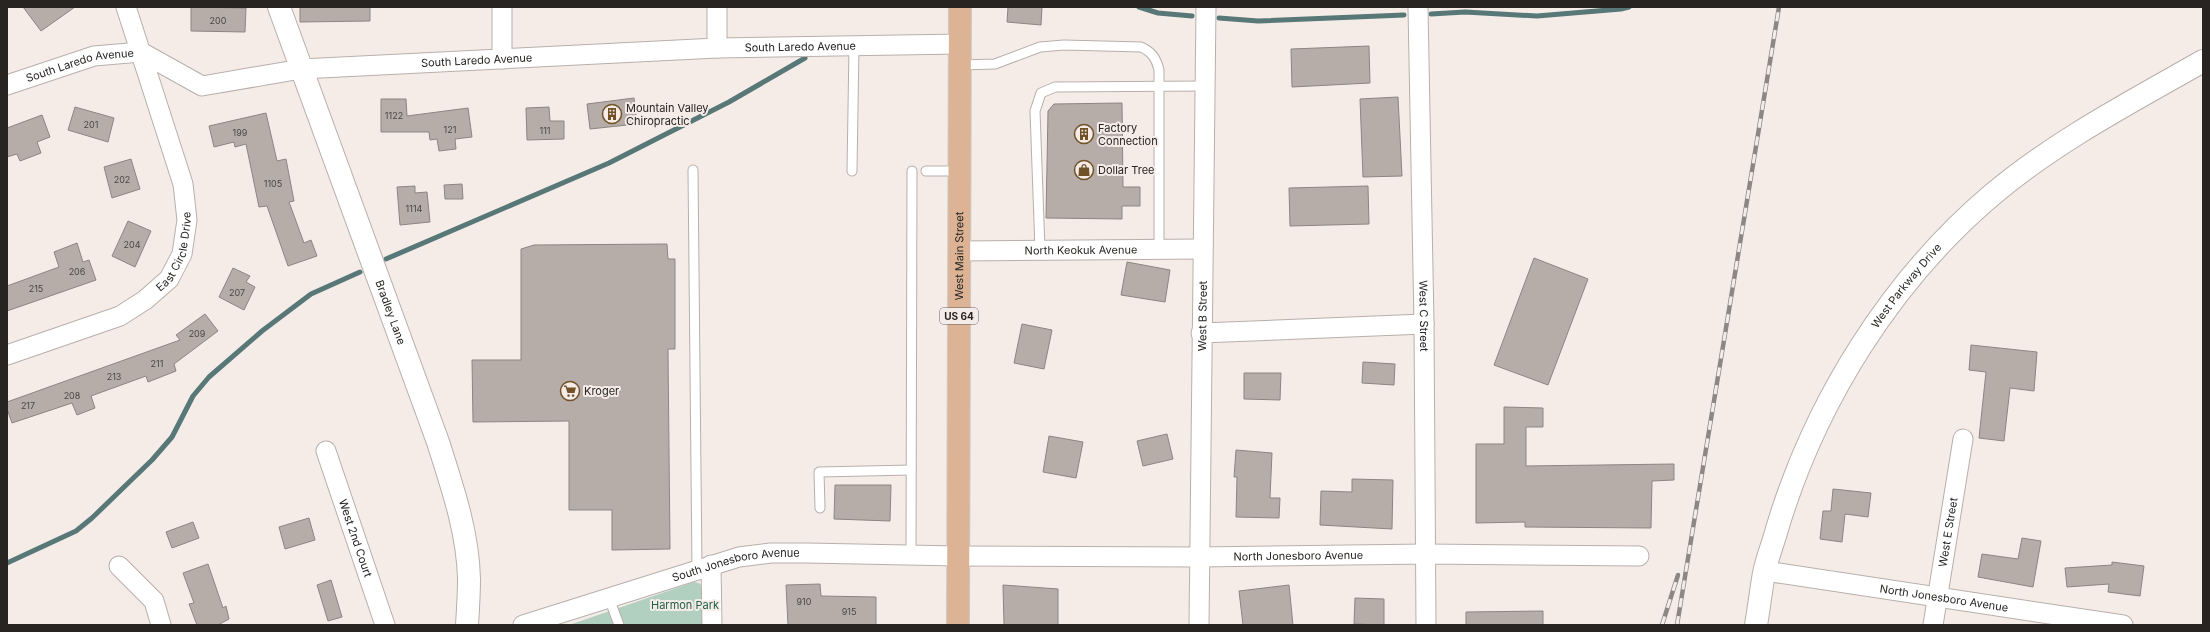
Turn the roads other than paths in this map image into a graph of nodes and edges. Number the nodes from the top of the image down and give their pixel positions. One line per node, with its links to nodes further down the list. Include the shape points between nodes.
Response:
1 (126, 7): 11 (street, East Circle Drive)
2 (279, 7): 15 (main road, Bradley Lane)
3 (502, 7): 12 (street)
4 (717, 7): 10 (street)
5 (960, 7): 8 (main road, West Main Street / US 64)
6 (1206, 7): 17 (street, West B Street)
7 (1418, 7): 28 (street, West C Street)
8 (960, 44): 9 (street, South Laredo Avenue); 14 (main road, West Main Street / US 64)
9 (854, 46): 10 (street, South Laredo Avenue); 20 (lane)
10 (717, 48): 12 (street, South Laredo Avenue)
11 (141, 52): 15 (street, South Laredo Avenue, via 202,86); 16 (street, South Laredo Avenue, via 94,56); 30 (street, East Circle Drive, via 183,184 187,220 182,254 169,279 145,300 120,316)
12 (502, 59): 15 (street, South Laredo Avenue)
13 (2203, 61): 42 (main road, West Parkway Drive, via 2105,117 2038,160 1992,195 1942,243 1894,299 1848,366 1812,434 1786,500)
14 (960, 65): 18 (lane, via 995,64 1040,47 1141,47 1150,51 1156,59); 23 (main road, West Main Street / US 64)
15 (301, 69): 47 (main road, Bradley Lane, via 454,492 469,578)
16 (7, 85)
17 (1204, 86): 18 (lane); 25 (street, West B Street)
18 (1160, 87): 24 (lane); 26 (lane, via 1055,87 1041,93 1035,111)
19 (693, 170): 41 (lane)
20 (852, 171)
21 (912, 171): 33 (lane)
22 (926, 171): 23 (lane)
23 (959, 171): 27 (main road, West Main Street / US 64)
24 (1159, 249): 25 (street, North Keokuk Avenue); 26 (street, North Keokuk Avenue)
25 (1202, 249): 29 (street, West B Street)
26 (1040, 250): 27 (street, North Keokuk Avenue)
27 (959, 251): 37 (main road, West Main Street / US 64)
28 (1424, 324): 29 (street); 35 (street, West C Street)
29 (1201, 333): 39 (street, West B Street)
30 (7, 354)
31 (1963, 440): 43 (street, West E Street)
32 (326, 451): 46 (street, West 2nd Court)
33 (911, 470): 34 (lane, via 820,472); 36 (lane)
34 (820, 508)
35 (1426, 554): 38 (street, North Jonesboro Avenue); 39 (street, North Jonesboro Avenue); 53 (street, West C Street)
36 (911, 555): 37 (street, South Jonesboro Avenue); 41 (street, South Jonesboro Avenue, via 771,553 739,557)
37 (957, 556): 39 (street, North Jonesboro Avenue); 51 (main road, West Main Street / US 64)
38 (1639, 556)
39 (1199, 557): 52 (street, West B Street)
40 (119, 566): 45 (street, via 154,601)
41 (704, 567): 44 (street, South Jonesboro Avenue); 50 (street)
42 (1765, 572): 43 (street, North Jonesboro Avenue); 54 (main road, West Parkway Drive)
43 (1938, 597): 55 (street, West E Street); 56 (street, North Jonesboro Avenue)
44 (609, 598): 48 (street, South Jonesboro Avenue); 49 (lane)
45 (162, 625)
46 (385, 625)
47 (467, 625)
48 (523, 625)
49 (620, 625)
50 (712, 625)
51 (958, 625)
52 (1200, 625)
53 (1426, 625)
54 (1756, 625)
55 (1933, 625)
56 (2123, 625)

